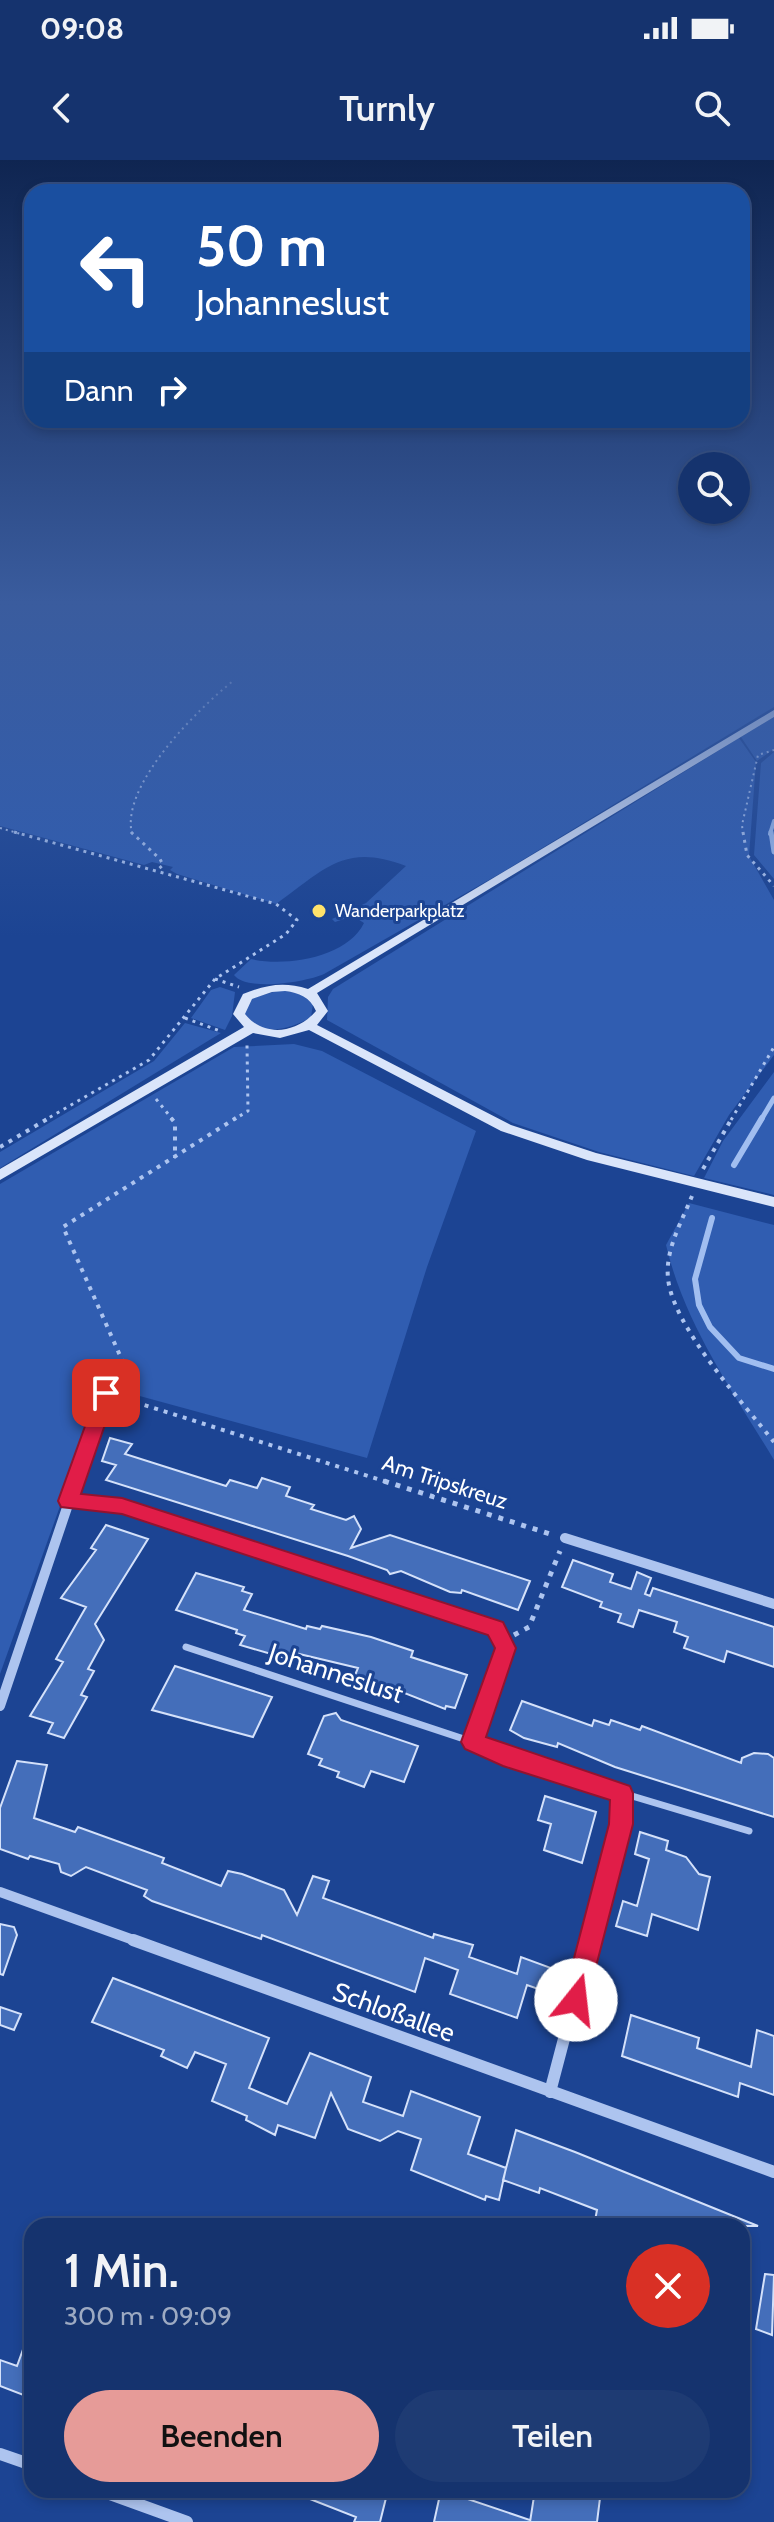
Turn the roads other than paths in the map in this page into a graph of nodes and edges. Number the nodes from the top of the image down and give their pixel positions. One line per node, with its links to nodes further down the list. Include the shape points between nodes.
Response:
1 (769, 716): 2 (main road)
2 (309, 993): 3 (main road, via 322,1011); 4 (main road, via 270,988 247,997 239,1014)
3 (310, 1026): 4 (main road, via 278,1034); 6 (main road, via 506,1128 695,1190)
4 (252, 1028): 5 (main road)
5 (0, 1175)
6 (774, 1202)
7 (106, 1393): 8 (street)
8 (68, 1501): 12 (street); 13 (street, via 122,1506 495,1628 506,1648)
9 (565, 1538): 10 (street)
10 (774, 1604)
11 (186, 1647): 13 (lane, Johanneslust)
12 (0, 1706)
13 (473, 1742): 14 (street, Johanneslust)
14 (622, 1793): 15 (lane, Johanneslust); 17 (street, via 621,1824)
15 (749, 1831)
16 (0, 1892): 17 (street, Schloßallee)
17 (550, 2092): 18 (street, Schloßallee)
18 (774, 2172)
19 (0, 2454): 20 (street)
20 (24, 2462)
21 (121, 2498): 22 (street)
22 (187, 2522)

